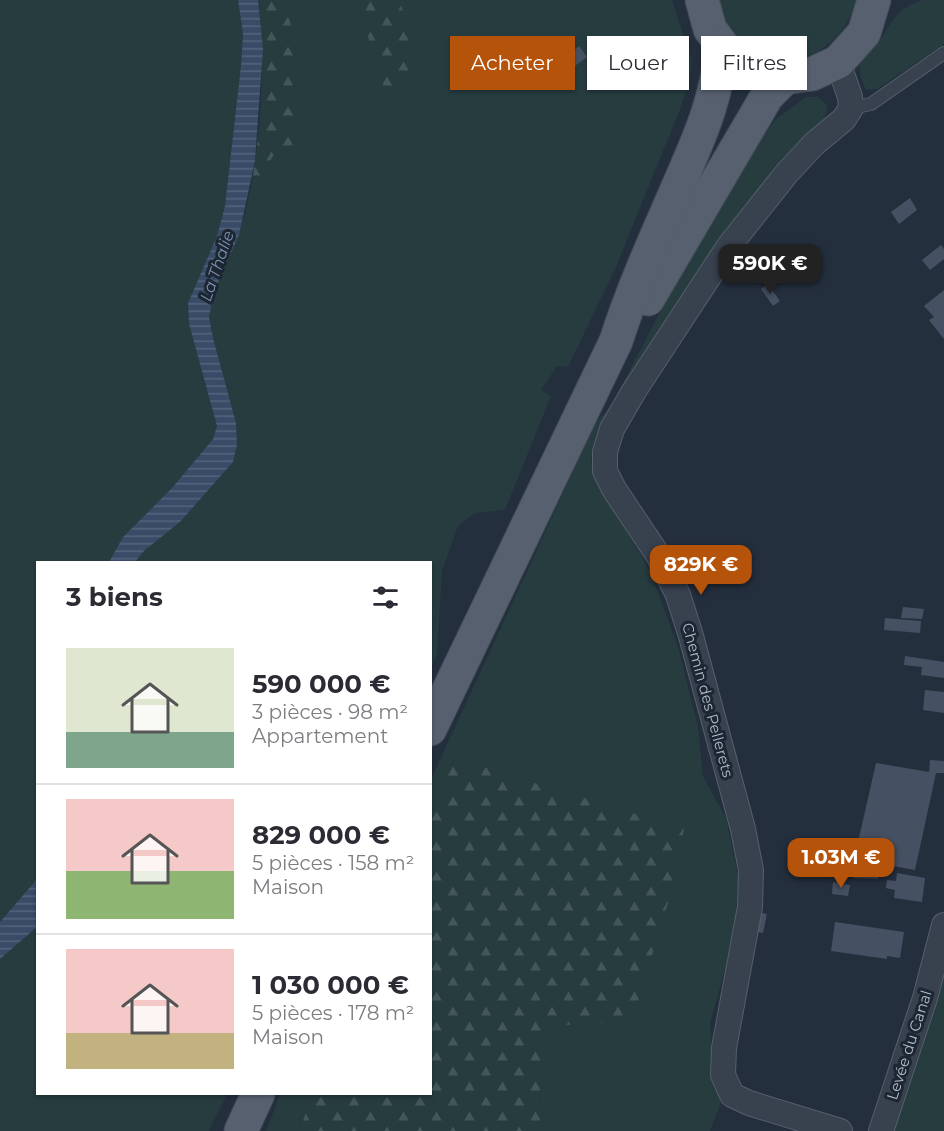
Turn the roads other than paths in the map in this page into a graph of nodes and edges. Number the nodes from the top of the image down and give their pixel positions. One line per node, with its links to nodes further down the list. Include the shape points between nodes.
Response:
1 (702, 0): 3 (main road)
2 (874, 0): 5 (main road, via 864,33)
3 (715, 36)
4 (944, 53): 9 (lane, Chemin des Pellerets, via 871,104)
5 (838, 62): 6 (main road); 9 (street)
6 (807, 75)
7 (715, 90): 10 (main road, via 703,127 632,291)
8 (773, 90): 10 (main road, via 651,297)
9 (851, 108): 15 (street, Chemin des Pellerets, via 787,173 729,246 634,391 612,429 605,452 605,471 614,489 658,555 678,595 751,870 750,907 724,1048 723,1075 732,1095)
10 (616, 341): 11 (main road)
11 (432, 725)
12 (944, 925): 16 (street, Levée du Canal, via 925,998)
13 (258, 1095): 14 (main road)
14 (241, 1131)
15 (840, 1131)
16 (881, 1131)

